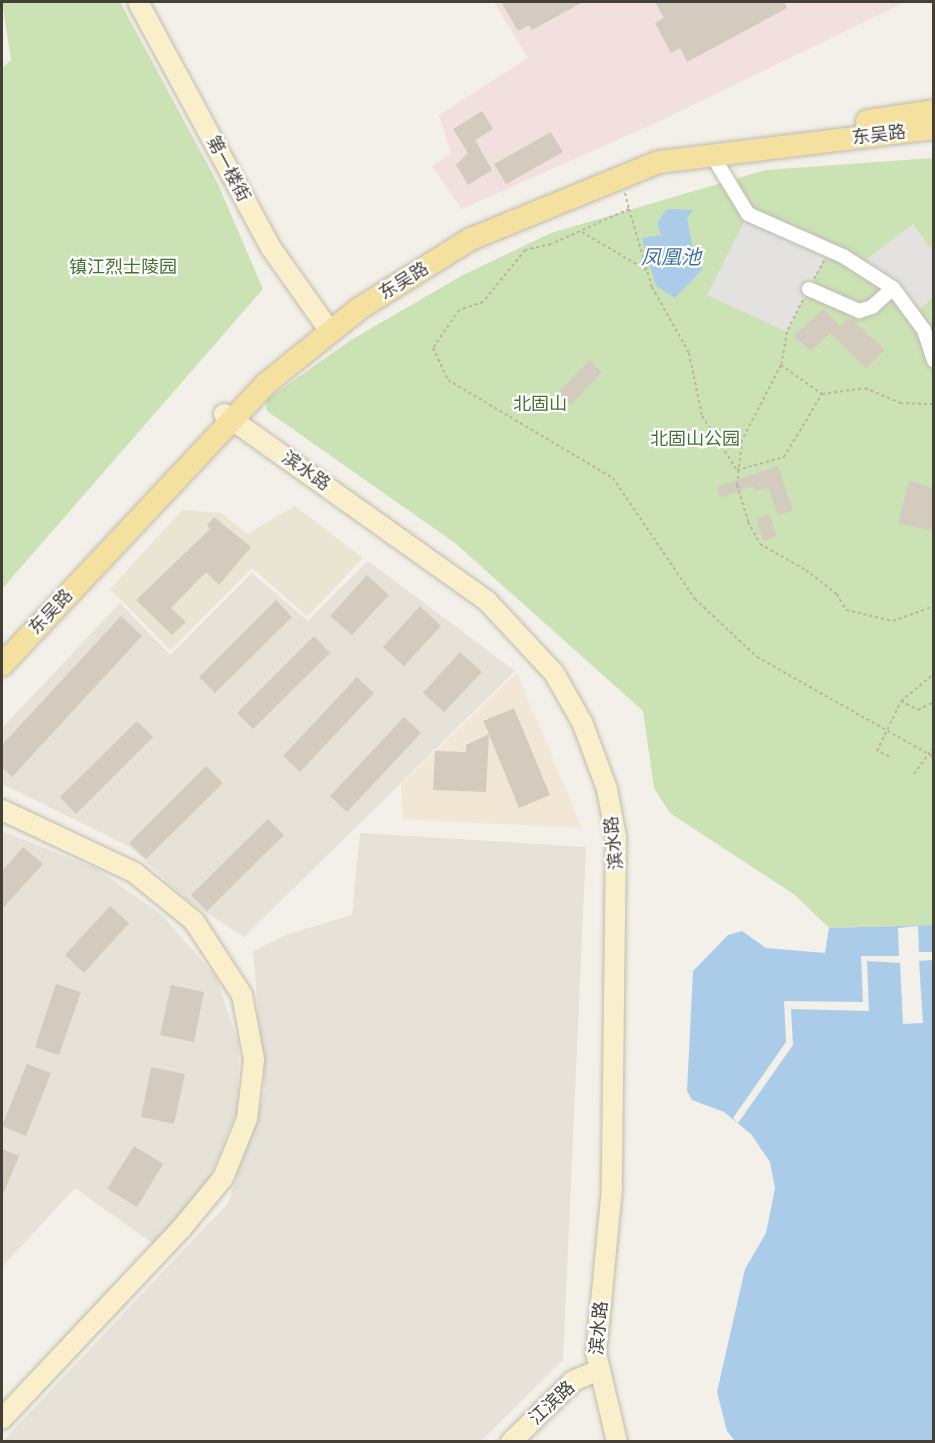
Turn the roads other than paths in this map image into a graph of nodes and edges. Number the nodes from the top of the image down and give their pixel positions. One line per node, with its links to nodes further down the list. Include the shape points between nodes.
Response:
1 (138, 2): 7 (street, 第一楼街, via 271,248)
2 (933, 111): 7 (main road, 东吴路, via 659,151 468,229)
3 (933, 128): 4 (main road, 东吴路)
4 (712, 155): 5 (street, via 748,214 829,250); 7 (main road, 东吴路, via 659,162 471,239)
5 (893, 288): 6 (street, via 872,307 859,311); 8 (street, via 924,330)
6 (809, 289)
7 (326, 327): 9 (main road, 东吴路)
8 (933, 360)
9 (228, 417): 10 (main road, 东吴路); 11 (main road, 东吴路); 13 (street, 滨水路, via 487,601 554,673 582,722 607,789 618,903 612,1188)
10 (2, 651)
11 (2, 664)
12 (2, 810): 14 (street, via 135,873 194,921 242,996 254,1060 247,1119 223,1178 181,1229)
13 (597, 1371): 15 (street, 江滨路, via 573,1381); 16 (street, 滨水路)
14 (2, 1419)
15 (511, 1442)
16 (617, 1442)

